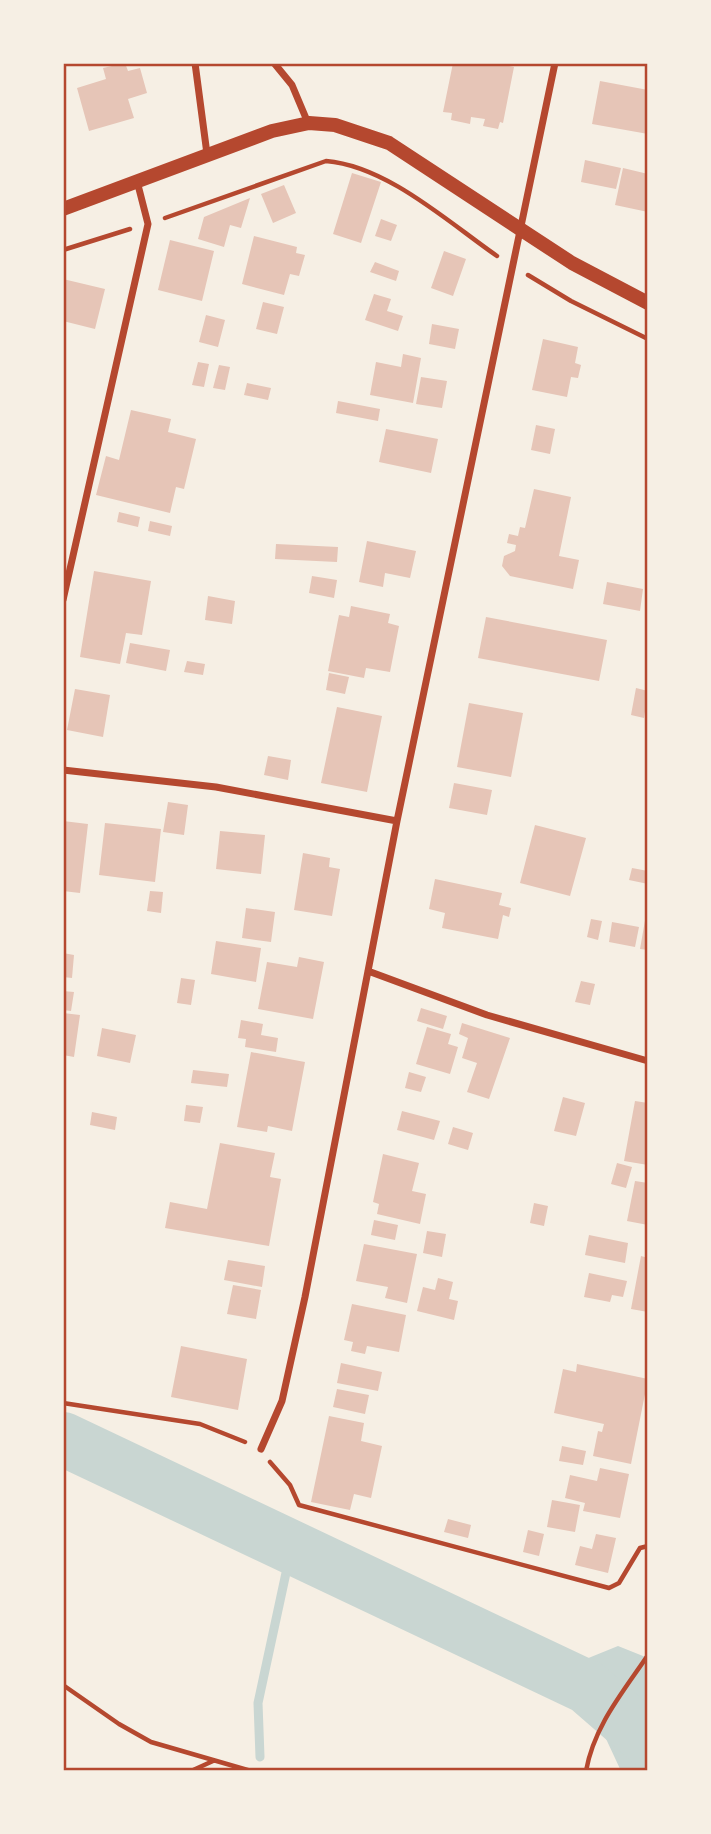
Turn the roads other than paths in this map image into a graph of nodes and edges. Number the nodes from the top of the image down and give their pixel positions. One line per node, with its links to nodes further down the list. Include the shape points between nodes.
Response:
1 (195, 63): 5 (street)
2 (274, 63): 4 (street, via 292,85)
3 (555, 63): 8 (street)
4 (309, 123): 5 (main road); 8 (main road, via 335,125 389,143)
5 (207, 154): 6 (main road)
6 (137, 181): 7 (main road); 10 (street, via 148,224)
7 (63, 209)
8 (522, 230): 9 (main road); 12 (street)
9 (648, 303)
10 (63, 600)
11 (63, 770): 12 (street, via 216,787)
12 (397, 821): 13 (street)
13 (368, 971): 14 (street, via 487,1015); 15 (street, via 285,1388)
14 (648, 1061)
15 (261, 1449)

